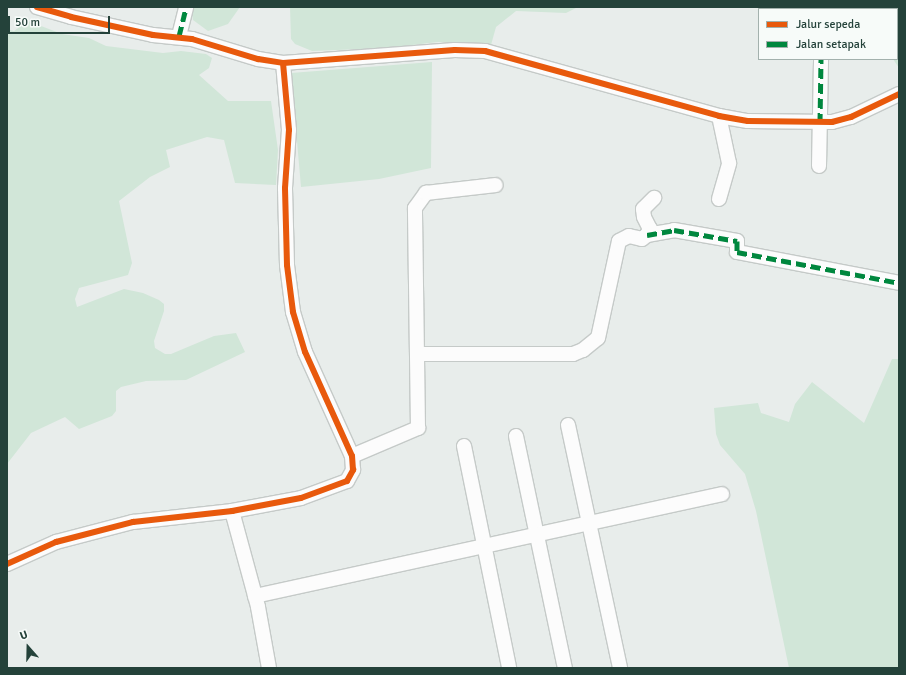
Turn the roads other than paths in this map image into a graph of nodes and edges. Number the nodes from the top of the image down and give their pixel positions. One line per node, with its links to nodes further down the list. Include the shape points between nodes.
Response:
1 (37, 7): 3 (street, via 153,35)
2 (186, 7): 3 (street)
3 (179, 36): 5 (street, via 258,59)
4 (821, 60): 8 (street)
5 (283, 63): 7 (street, via 454,50 485,51); 19 (street, via 289,130 285,188 287,265 293,312 305,352)
6 (899, 94): 8 (street, via 850,117)
7 (719, 116): 8 (street, via 748,121); 12 (street, via 729,163)
8 (820, 123): 9 (street)
9 (819, 166)
10 (496, 185): 15 (street, via 426,193 415,208)
11 (654, 198): 13 (street, via 643,209 644,218 650,229)
12 (719, 200)
13 (647, 235): 14 (street, via 674,230 737,241 737,252); 15 (street, via 642,238 629,236 620,241 598,338 582,350 573,354)
14 (899, 283)
15 (418, 354): 19 (street, via 415,373 418,428)
16 (568, 425): 22 (street)
17 (516, 436): 23 (street)
18 (464, 446): 24 (street)
19 (352, 456): 21 (street, via 353,470 347,482 339,486 301,498)
20 (722, 494): 22 (street)
21 (232, 511): 25 (street, via 133,522 56,542); 26 (street)
22 (589, 523): 23 (street); 30 (street)
23 (536, 534): 24 (street); 29 (street)
24 (484, 546): 26 (street); 28 (street)
25 (7, 564)
26 (255, 596): 27 (street)
27 (269, 668)
28 (509, 668)
29 (565, 668)
30 (620, 668)

